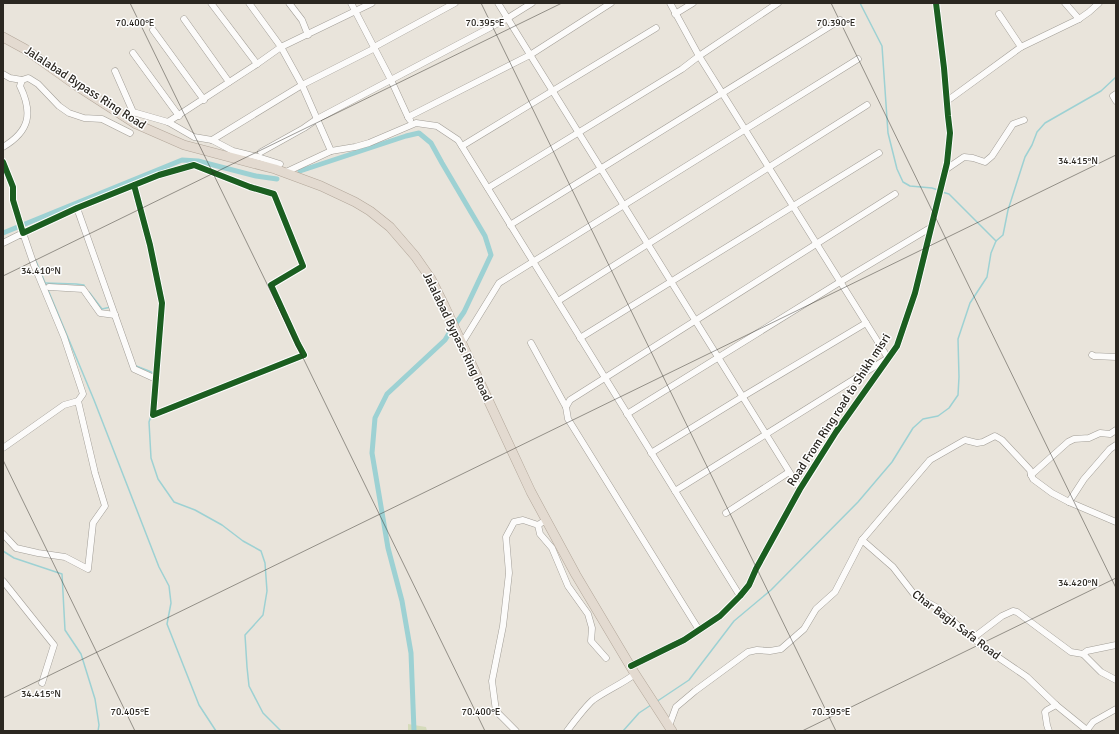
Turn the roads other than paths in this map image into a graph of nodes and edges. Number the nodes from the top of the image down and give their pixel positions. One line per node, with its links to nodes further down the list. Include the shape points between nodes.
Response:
1 (211, 3): 34 (street)
2 (249, 3): 28 (street)
3 (289, 3): 25 (street, via 302,20)
4 (351, 3): 16 (street)
5 (372, 3): 16 (street)
6 (455, 3): 29 (street)
7 (498, 3): 19 (street)
8 (532, 3): 19 (street)
9 (611, 3): 31 (street)
10 (670, 3): 17 (street)
11 (693, 3): 17 (street)
12 (778, 3): 32 (street)
13 (936, 3): 45 (street, Road From Ring road to Shikh misri)
14 (1064, 3): 21 (street)
15 (1098, 3): 21 (street)
16 (356, 12): 25 (street); 29 (street)
17 (676, 14): 32 (street)
18 (998, 14): 27 (street)
19 (508, 18): 31 (street); 38 (street)
20 (184, 19): 39 (street)
21 (1079, 19): 27 (street)
22 (840, 20): 42 (street)
23 (656, 28): 41 (street)
24 (153, 30): 44 (street)
25 (308, 35): 28 (street)
26 (3, 37): 65 (highway, Jalalabad Bypass Ring Road, via 25,49 136,124 184,146)
27 (1021, 46): 45 (street)
28 (281, 47): 34 (street); 40 (street)
29 (375, 48): 38 (street); 40 (street)
30 (133, 53): 48 (street)
31 (530, 55): 41 (street); 49 (street)
32 (699, 56): 42 (street); 55 (street)
33 (858, 59): 54 (street)
34 (257, 64): 39 (street)
35 (115, 71): 52 (street, via 133,112)
36 (3, 74): 37 (street)
37 (22, 80): 56 (street, via 28,78 38,84 68,113 84,118 102,119); 59 (street, via 20,86 26,100 28,115 26,123 15,139)
38 (391, 80): 49 (street); 50 (street)
39 (229, 82): 44 (street)
40 (302, 85): 50 (street); 57 (street)
41 (552, 91): 55 (street); 58 (street)
42 (722, 93): 54 (street); 66 (street)
43 (1116, 94): 46 (street, via 1113,96)
44 (204, 100): 48 (street)
45 (947, 101): 67 (street, Road From Ring road to Shikh misri, via 950,133)
46 (1116, 101)
47 (867, 105): 64 (street)
48 (179, 116): 52 (street)
49 (408, 118): 53 (street)
50 (317, 119): 60 (street); 61 (street)
51 (1024, 120): 67 (street, via 1013,124 992,156 985,162 964,157)
52 (168, 122): 57 (street, via 194,137)
53 (414, 124): 58 (street, via 437,126 458,140); 60 (street, via 369,143)
54 (745, 130): 64 (street); 72 (street)
55 (578, 132): 66 (street); 70 (street)
56 (130, 133)
57 (212, 140): 65 (street, via 233,151 280,164)
58 (462, 146): 70 (street)
59 (3, 147)
60 (331, 151): 68 (street)
61 (261, 152)
62 (879, 152): 73 (street)
63 (3, 162): 77 (street, via 13,187 13,200)
64 (768, 168): 73 (street); 79 (street)
65 (275, 169): 68 (highway, Jalalabad Bypass Ring Road)
66 (600, 169): 72 (street); 75 (street)
67 (945, 170): 76 (street, Road From Ring road to Shikh misri)
68 (284, 173): 90 (highway, Jalalabad Bypass Ring Road, via 355,202 390,227 431,279)
69 (134, 185): 74 (street); 97 (street, via 162,303); 97 (street, via 194,165 250,188 274,194 303,266 271,285 304,356 153,415)
70 (488, 188): 75 (street)
71 (895, 194): 80 (street)
72 (623, 205): 79 (street); 81 (street)
73 (792, 206): 80 (street); 82 (street)
74 (77, 208): 77 (street); 86 (street)
75 (510, 225): 81 (street)
76 (930, 228): 83 (street); 95 (street, Road From Ring road to Shikh misri, via 910,308 897,346)
77 (23, 233): 78 (street); 99 (street, via 64,337 83,394)
78 (3, 243)
79 (647, 244): 82 (street); 85 (street)
80 (816, 244): 83 (street); 87 (street)
81 (533, 261): 85 (street); 90 (street, via 499,283)
82 (671, 281): 87 (street); 89 (street)
83 (840, 282): 88 (street); 94 (street)
84 (49, 287): 86 (street, via 84,289 100,313)
85 (558, 301): 89 (street)
86 (115, 315): 97 (street, via 134,369)
87 (695, 321): 94 (street); 96 (street)
88 (866, 323): 95 (street); 98 (street)
89 (580, 338): 96 (street)
90 (462, 343): 114 (highway, Jalalabad Bypass Ring Road)
91 (531, 343): 100 (street)
92 (1092, 355): 93 (street)
93 (1116, 357)
94 (718, 358): 98 (street); 101 (street)
95 (888, 358): 103 (street); 110 (street, Road From Ring road to Shikh misri, via 836,432)
96 (605, 378): 100 (street, via 570,400); 101 (street)
97 (156, 379)
98 (742, 397): 103 (street); 107 (street)
99 (78, 401): 106 (street, via 64,406); 117 (street, via 105,506 93,524 88,569 65,557 16,548)
100 (566, 407): 121 (street, via 568,419)
101 (627, 414): 107 (street)
102 (1116, 430): 104 (street)
103 (766, 434): 108 (street); 111 (street)
104 (1110, 434): 105 (street); 109 (street, via 1100,433 1068,442)
105 (1116, 444): 112 (street, via 1084,479)
106 (3, 448)
107 (651, 453): 111 (street)
108 (789, 472): 110 (street); 113 (street)
109 (1031, 475): 112 (street, via 1052,493); 118 (street, via 1030,470 1002,440 995,436 977,443 965,440 930,460)
110 (800, 490): 120 (street, Road From Ring road to Shikh misri)
111 (675, 491): 120 (street)
112 (1069, 502): 115 (street)
113 (726, 513)
114 (546, 520): 116 (street); 126 (highway, Jalalabad Bypass Ring Road)
115 (1116, 522)
116 (538, 525): 125 (street, via 540,534 552,548 568,586 588,614 592,628 591,641); 132 (street, via 523,520 514,522 506,537 509,573 503,626 492,681 496,711)
117 (3, 534)
118 (862, 540): 122 (street, Char Bagh Safa Road, via 893,567 913,593 936,607); 131 (street, via 835,592 816,610 804,629 781,648 748,652 676,707)
119 (3, 581): 128 (street, via 54,645)
120 (740, 596): 121 (street, Road From Ring road to Shikh misri, via 720,616)
121 (699, 630): 126 (street, Road From Ring road to Shikh misri)
122 (973, 638): 124 (street, via 1002,616 1013,611 1071,652); 129 (street, Char Bagh Safa Road, via 1028,677)
123 (1116, 645): 124 (street)
124 (1083, 654): 127 (street, via 1101,672)
125 (606, 658)
126 (633, 670): 131 (highway, Jalalabad Bypass Ring Road); 133 (street, Road From Ring road to Shikh misri, via 625,682 615,685 592,701)
127 (1116, 680)
128 (42, 684)
129 (1056, 705): 134 (street, via 1045,712); 135 (street, Char Bagh Safa Road)
130 (1116, 709): 135 (street, via 1093,722)
131 (669, 725)
132 (516, 731)
133 (567, 731)
134 (1049, 731)
135 (1087, 731)

